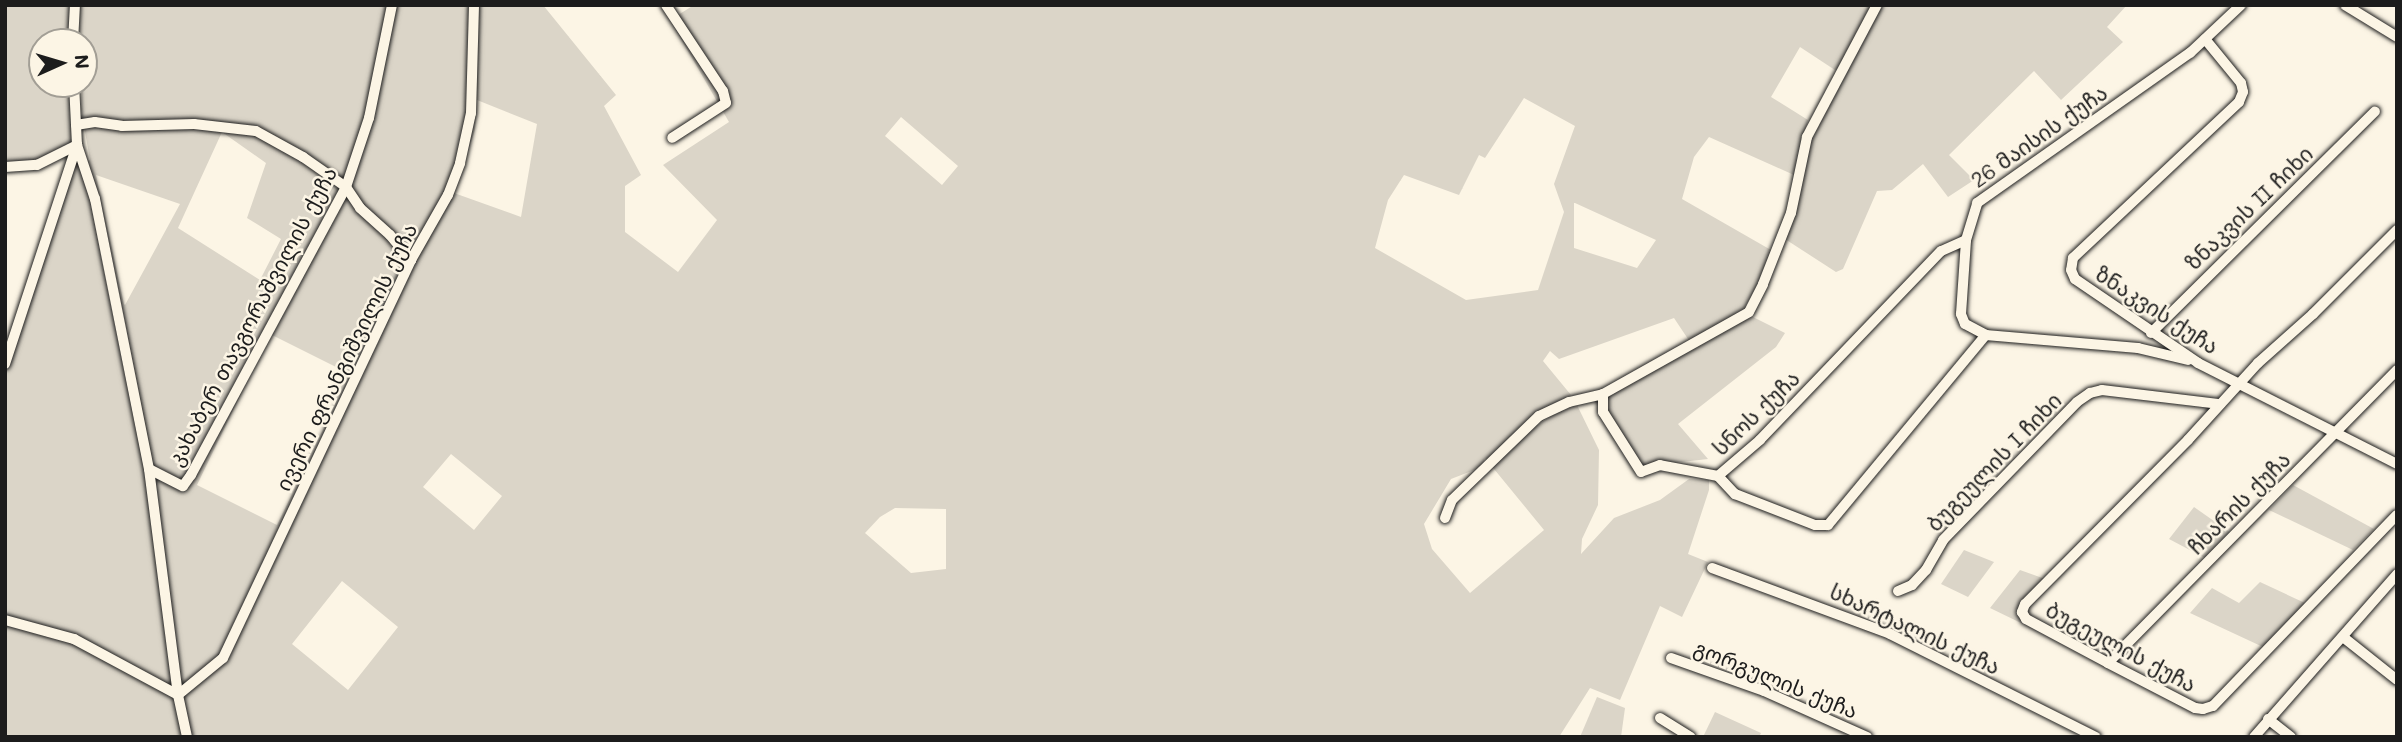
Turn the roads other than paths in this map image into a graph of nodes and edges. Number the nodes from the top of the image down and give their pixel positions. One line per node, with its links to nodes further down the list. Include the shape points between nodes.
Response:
1 (75, 5): 8 (street)
2 (392, 5): 17 (street, კახაბერ თავგორაშვილის ქუჩა, via 369,118)
3 (474, 5): 20 (street, ივერი ფრანგიშვილის ქუჩა, via 471,113 465,144 448,195)
4 (666, 5): 14 (street, via 723,91 726,103)
5 (1877, 5): 28 (street, via 1807,137 1791,213 1749,312)
6 (2241, 5): 10 (street, 26 მაისის ქუჩა)
7 (2345, 5): 9 (street)
8 (74, 28)
9 (2397, 37)
10 (2205, 39): 19 (street, 26 მაისის ქუჩა, via 1977,203); 22 (street, ზნაკვის ქუჩა, via 2241,83 2244,92 2239,102 2073,258 2075,279)
11 (75, 98): 13 (street)
12 (2375, 111): 22 (street, ზნაკვის II ჩიხი)
13 (76, 125): 15 (street); 17 (street, via 95,121 122,126 194,124 256,131)
14 (672, 138)
15 (77, 145): 16 (street, via 37,165); 21 (street); 32 (street, via 95,199)
16 (5, 167)
17 (346, 187): 20 (street, via 360,208); 32 (street, კახაბერ თავგორაშვილის ქუჩა, via 191,475 183,486)
18 (2397, 230): 27 (street, ბუგეულის ქუჩა)
19 (1966, 240): 23 (street, 26 მაისის ქუჩა, via 1961,314 1965,324); 33 (street, სნოს ქუჩა, via 1941,251 1760,440)
20 (411, 260): 44 (street, ივერი ფრანგიშვილის ქუჩა, via 223,658)
21 (11, 327): 25 (street)
22 (2151, 333): 24 (street, ზნაკვის ქუჩა)
23 (1986, 335): 24 (street, via 2138,348); 33 (street, სნოს ქუჩა, via 1828,525 1815,525 1735,494)
24 (2198, 363): 27 (street, ზნაკვის ქუჩა)
25 (5, 364)
26 (2397, 370): 30 (street, ჩხარის ქუჩა)
27 (2238, 384): 29 (street, ბუგეულის ქუჩა); 30 (street, ზნაკვის ქუჩა)
28 (1603, 394): 33 (street, via 1603,412 1641,472 1660,466); 35 (street, via 1539,416 1452,500)
29 (2220, 404): 38 (street, ბუგეულის I ჩიხი, via 2102,390 2091,393 1943,540 1912,585); 42 (street, ბუგეულის ქუჩა, via 2025,604 2022,612 2026,619)
30 (2335, 434): 31 (street, ზნაკვის ქუჩა); 42 (street, ჩხარის ქუჩა)
31 (2397, 464)
32 (149, 469): 44 (street)
33 (1718, 476)
34 (2397, 514): 42 (street, ბუგეულის ქუჩა, via 2213,706 2195,708)
35 (1445, 518)
36 (1712, 568): 50 (street, სხარტალის ქუჩა, via 1890,634)
37 (2397, 573): 40 (street)
38 (1898, 591)
39 (5, 620): 44 (street, via 74,639)
40 (2343, 637): 43 (street); 46 (street)
41 (1671, 658): 49 (street, გორგულის ქუჩა, via 1764,691)
42 (2108, 663)
43 (2397, 680)
44 (178, 695): 47 (street)
45 (1660, 718): 48 (street)
46 (2268, 719): 51 (street); 52 (street)
47 (187, 737)
48 (1691, 737)
49 (1867, 737)
50 (2096, 737)
51 (2253, 737)
52 (2291, 737)

